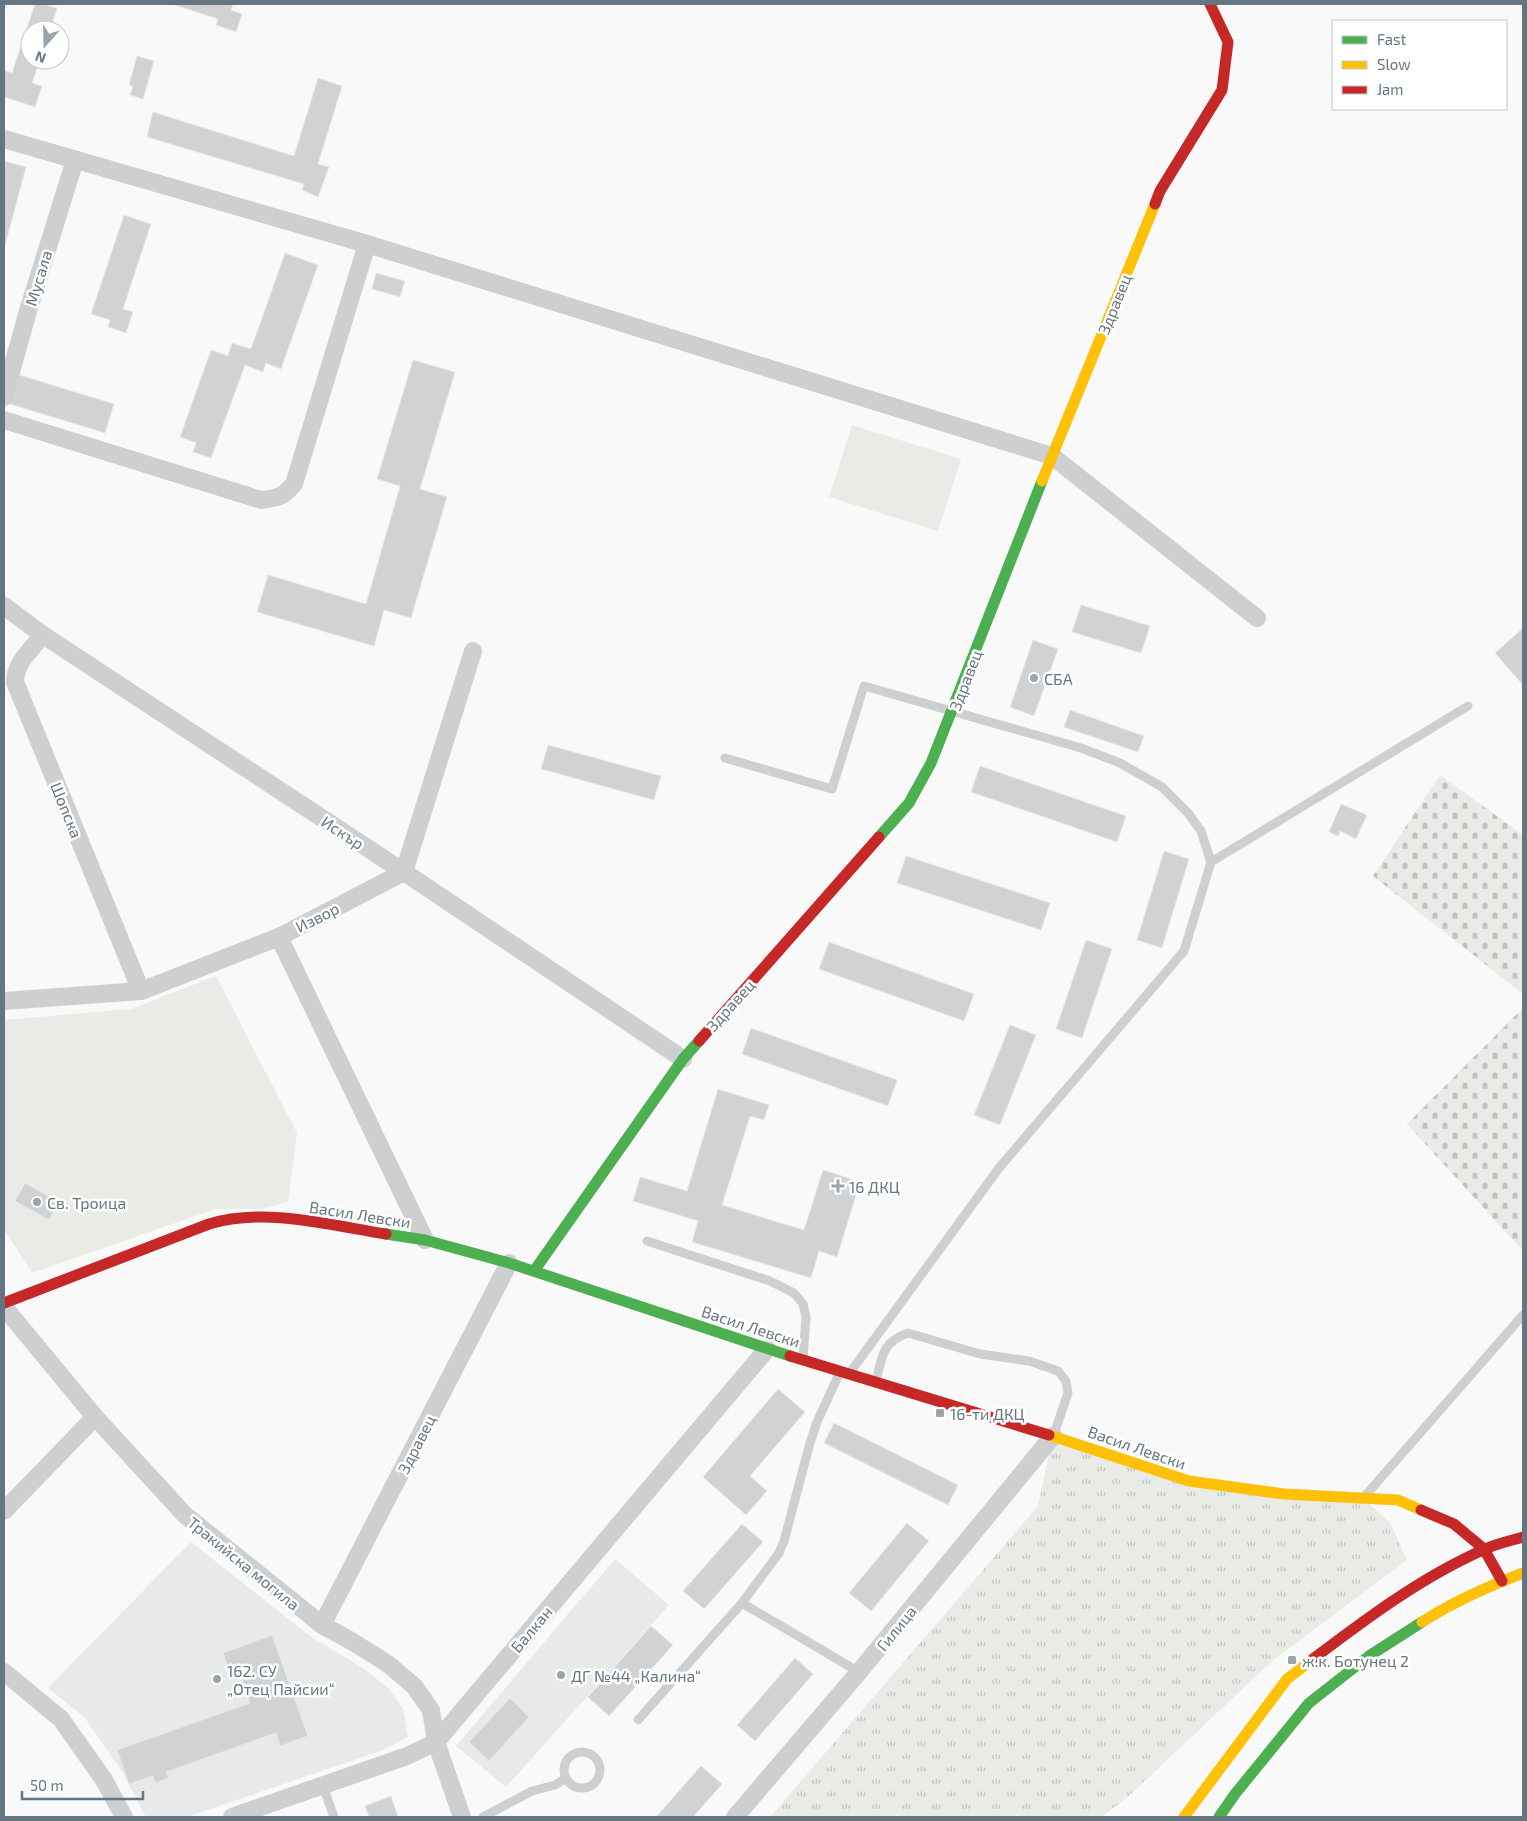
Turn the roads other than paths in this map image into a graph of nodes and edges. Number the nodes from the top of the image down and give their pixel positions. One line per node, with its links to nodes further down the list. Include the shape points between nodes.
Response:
1 (1210, 4): 7 (street, Здравец, via 1228,42 1222,90 1160,191)
2 (4, 139): 3 (street)
3 (76, 160): 4 (street); 5 (street, Мусала)
4 (367, 244): 6 (street, via 294,484 285,494 262,500); 7 (street)
5 (4, 397)
6 (4, 420)
7 (1052, 456): 9 (street); 13 (street, Здравец)
8 (4, 606): 10 (street, Искър)
9 (1257, 618)
10 (43, 635): 16 (street, Искър); 18 (street, Шопска, via 19,663 15,682)
11 (473, 651): 16 (street)
12 (1468, 706): 15 (lane)
13 (952, 712): 14 (lane, via 864,686 832,789); 15 (lane, via 1081,748 1120,763 1162,787 1201,831); 20 (street, Здравец, via 931,763 909,803)
14 (725, 758)
15 (1211, 862): 30 (lane, via 1184,951 998,1168)
16 (404, 872): 17 (street, Извор); 20 (street, Искър)
17 (279, 936): 18 (street, Извор); 21 (street)
18 (141, 990): 19 (street, Извор)
19 (4, 1001)
20 (683, 1059): 24 (street, Здравец)
21 (425, 1240): 23 (street, Васил Левски); 25 (street, Васил Левски, via 282,1218 229,1218)
22 (647, 1241): 29 (lane, via 794,1293 803,1304 806,1317)
23 (509, 1262): 24 (street, Васил Левски); 41 (street, Здравец)
24 (534, 1271): 28 (street, Васил Левски)
25 (4, 1303)
26 (4, 1307): 32 (street, Тракийска могила)
27 (1523, 1315): 34 (lane)
28 (767, 1349): 29 (street, Васил Левски); 45 (street, Балкан)
29 (803, 1359): 30 (street, Васил Левски)
30 (845, 1372): 31 (street, Васил Левски); 40 (lane, via 817,1422 779,1553)
31 (876, 1382): 33 (street, Васил Левски); 33 (lane, via 886,1347 896,1337 908,1332 980,1354 1029,1361 1058,1371 1066,1381 1068,1393)
32 (94, 1417): 35 (street); 41 (street, Тракийска могила, via 185,1515)
33 (1053, 1436): 34 (street, Васил Левски, via 1189,1482 1284,1494); 43 (street, Гилица)
34 (1363, 1498): 37 (street, Васил Левски, via 1398,1500 1454,1524)
35 (4, 1511)
36 (1523, 1537): 37 (street)
37 (1484, 1549): 39 (street); 54 (street, via 1420,1583 1356,1626 1287,1679)
38 (1523, 1573): 39 (street)
39 (1502, 1581): 55 (street, via 1434,1614 1369,1656 1309,1703)
40 (742, 1603): 43 (lane); 44 (lane)
41 (322, 1625): 45 (street, Тракийска могила, via 388,1664 414,1686 431,1710)
42 (4, 1672): 48 (street, via 61,1720 104,1780)
43 (860, 1672): 53 (street, Гилица)
44 (638, 1720)
45 (436, 1742): 47 (street, Балкан, via 407,1756); 51 (street, Тракийска могила)
46 (566, 1778): 46 (lane, via 579,1788 588,1787 599,1775 599,1766 586,1752 575,1753 567,1758); 52 (lane, via 555,1785 532,1791)
47 (323, 1786): 49 (street, Балкан); 50 (lane)
48 (124, 1817)
49 (232, 1817)
50 (334, 1817)
51 (462, 1817)
52 (483, 1817)
53 (735, 1817)
54 (1184, 1817)
55 (1219, 1817)

